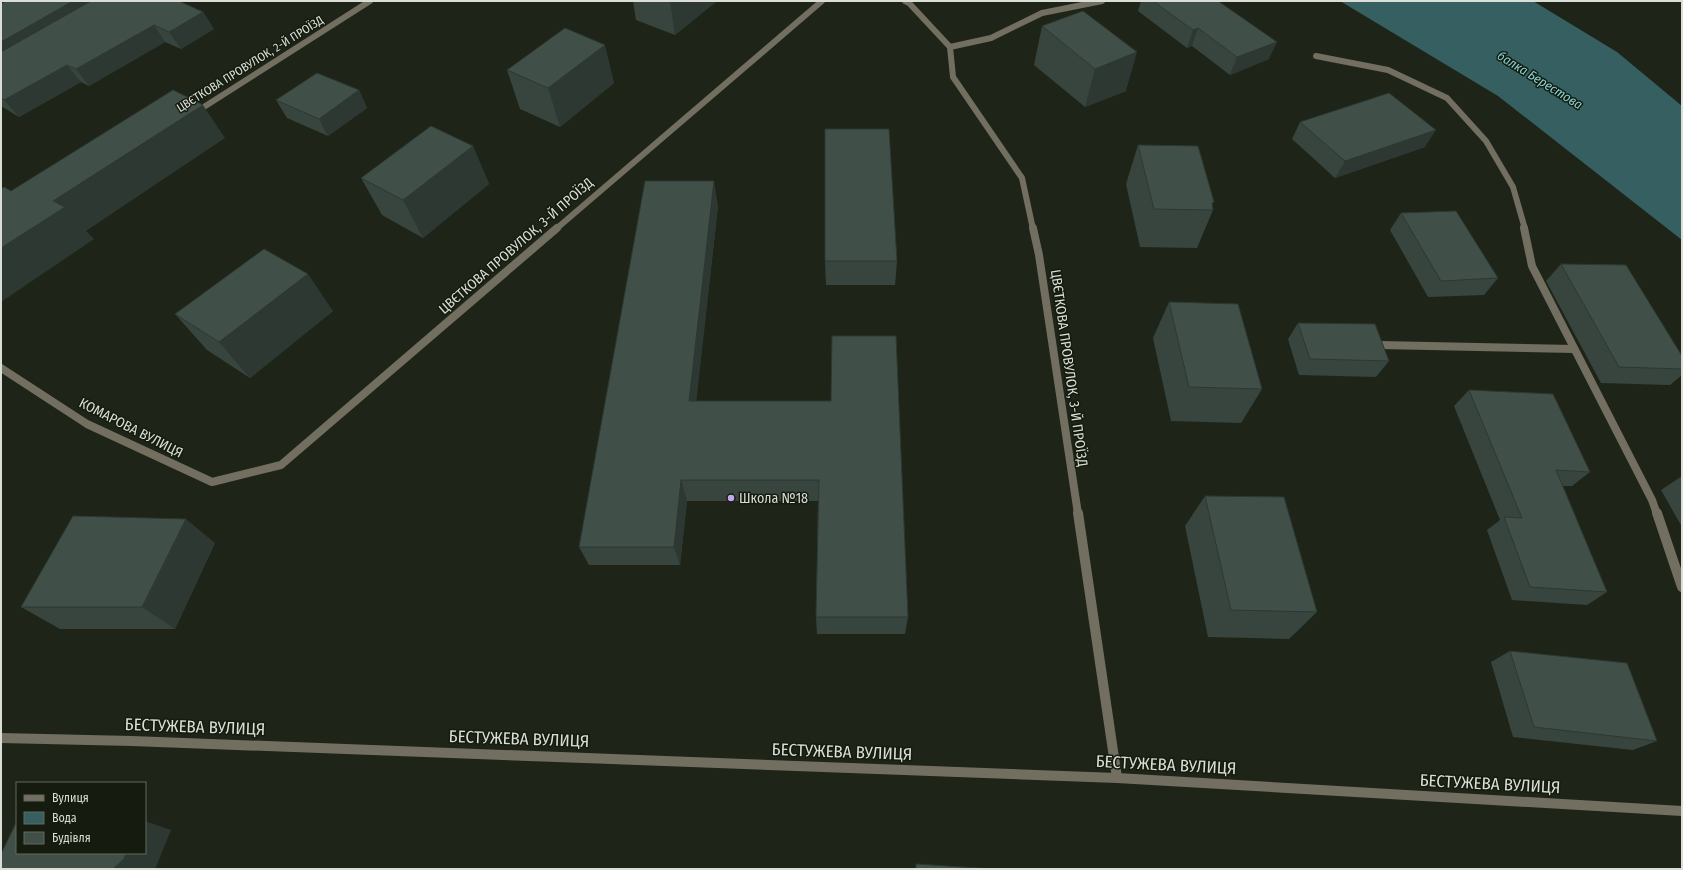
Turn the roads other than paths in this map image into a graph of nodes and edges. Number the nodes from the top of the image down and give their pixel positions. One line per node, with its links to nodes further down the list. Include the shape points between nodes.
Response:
1 (370, 1): 7 (street, ЦВЄТКОВА ПРОВУЛОК, 2-Й ПРОЇЗД)
2 (822, 1): 11 (street, ЦВЄТКОВА ПРОВУЛОК, 3-Й ПРОЇЗД, via 281,465)
3 (905, 1): 5 (street)
4 (1102, 1): 5 (street, via 1042,13 992,38)
5 (950, 47): 14 (street, ЦВЄТКОВА ПРОВУЛОК, 3-Й ПРОЇЗД, via 953,77 1022,178 1024,185 1039,255)
6 (1316, 56): 9 (street, via 1388,70 1447,98 1486,141 1513,187 1532,266)
7 (189, 116)
8 (1380, 345): 9 (street)
9 (1574, 348): 12 (street, via 1652,500)
10 (1, 368): 11 (street, КОМАРОВА ВУЛИЦЯ, via 87,424)
11 (212, 482)
12 (1682, 587)
13 (1, 738): 14 (street, БЕСТУЖЕВА ВУЛИЦЯ, via 172,742)
14 (1117, 778): 15 (street, БЕСТУЖЕВА ВУЛИЦЯ)
15 (1682, 811)

